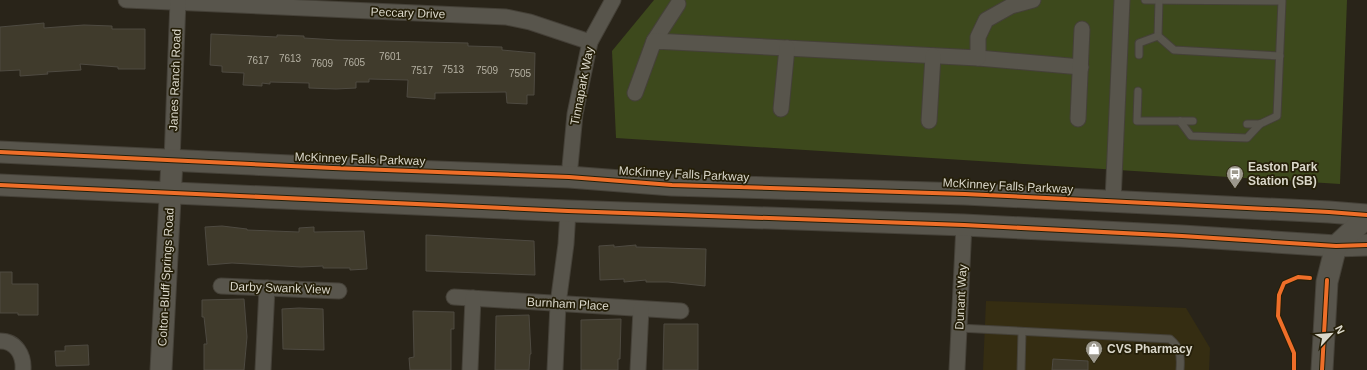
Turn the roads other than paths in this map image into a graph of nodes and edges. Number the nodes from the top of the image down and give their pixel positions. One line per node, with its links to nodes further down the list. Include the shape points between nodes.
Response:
1 (126, 0): 7 (street, Peccary Drive)
2 (613, 0): 12 (street, Tinnapark Way)
3 (1033, 0): 17 (street, via 1011,6 986,20 978,37)
4 (1122, 0): 33 (street)
5 (1145, 0): 6 (lane)
6 (1159, 0): 10 (lane); 16 (lane, via 1282,1)
7 (177, 1): 12 (street, Peccary Drive, via 506,17 530,22); 29 (street, Janes Ranch Road)
8 (678, 4): 11 (street)
9 (1082, 29): 18 (street)
10 (1158, 36): 14 (lane, via 1139,43); 16 (lane, via 1174,50)
11 (654, 41): 13 (street); 20 (street)
12 (590, 42): 30 (street, Tinnapark Way, via 575,114)
13 (788, 48): 15 (street); 21 (street)
14 (1139, 55)
15 (933, 56): 17 (street); 23 (street)
16 (1280, 56): 27 (lane, via 1277,116)
17 (978, 58): 18 (street)
18 (1081, 67): 22 (street)
19 (1138, 91): 24 (lane, via 1137,121)
20 (635, 93)
21 (781, 109)
22 (1078, 119)
23 (929, 121)
24 (1180, 121): 25 (lane); 27 (lane, via 1191,136 1247,138)
25 (1193, 121)
26 (1247, 124): 27 (lane)
27 (1260, 124)
28 (0, 152): 29 (main road, McKinney Falls Parkway)
29 (172, 161): 30 (main road, McKinney Falls Parkway); 32 (main road, Colton-Bluff Springs Road)
30 (569, 177): 33 (main road, McKinney Falls Parkway, via 672,185); 34 (main road)
31 (0, 185): 32 (main road)
32 (170, 193): 34 (main road); 51 (main road, Colton-Bluff Springs Road)
33 (1113, 201): 35 (main road, McKinney Falls Parkway, via 1322,211)
34 (568, 211): 36 (main road); 44 (street)
35 (1367, 216): 38 (main road)
36 (964, 225): 38 (main road); 47 (street, Dunant Way)
37 (1367, 245): 38 (main road)
38 (1336, 246): 59 (main road, via 1327,282)
39 (222, 286): 40 (street, Darby Swank View)
40 (267, 288): 41 (street, Darby Swank View); 52 (street)
41 (339, 290)
42 (454, 297): 43 (street, Burnham Place)
43 (473, 298): 44 (street, Burnham Place); 53 (street)
44 (558, 304): 45 (street, Burnham Place); 54 (street)
45 (641, 309): 46 (street, Burnham Place); 55 (street)
46 (681, 311)
47 (959, 328): 48 (lane); 56 (street, Dunant Way)
48 (1022, 332): 57 (lane); 58 (lane, via 1170,339 1179,348)
49 (0, 341): 50 (street, via 15,346 24,362)
50 (23, 370)
51 (161, 370)
52 (263, 370)
53 (470, 370)
54 (555, 370)
55 (638, 370)
56 (957, 370)
57 (1021, 370)
58 (1180, 370)
59 (1322, 370)

